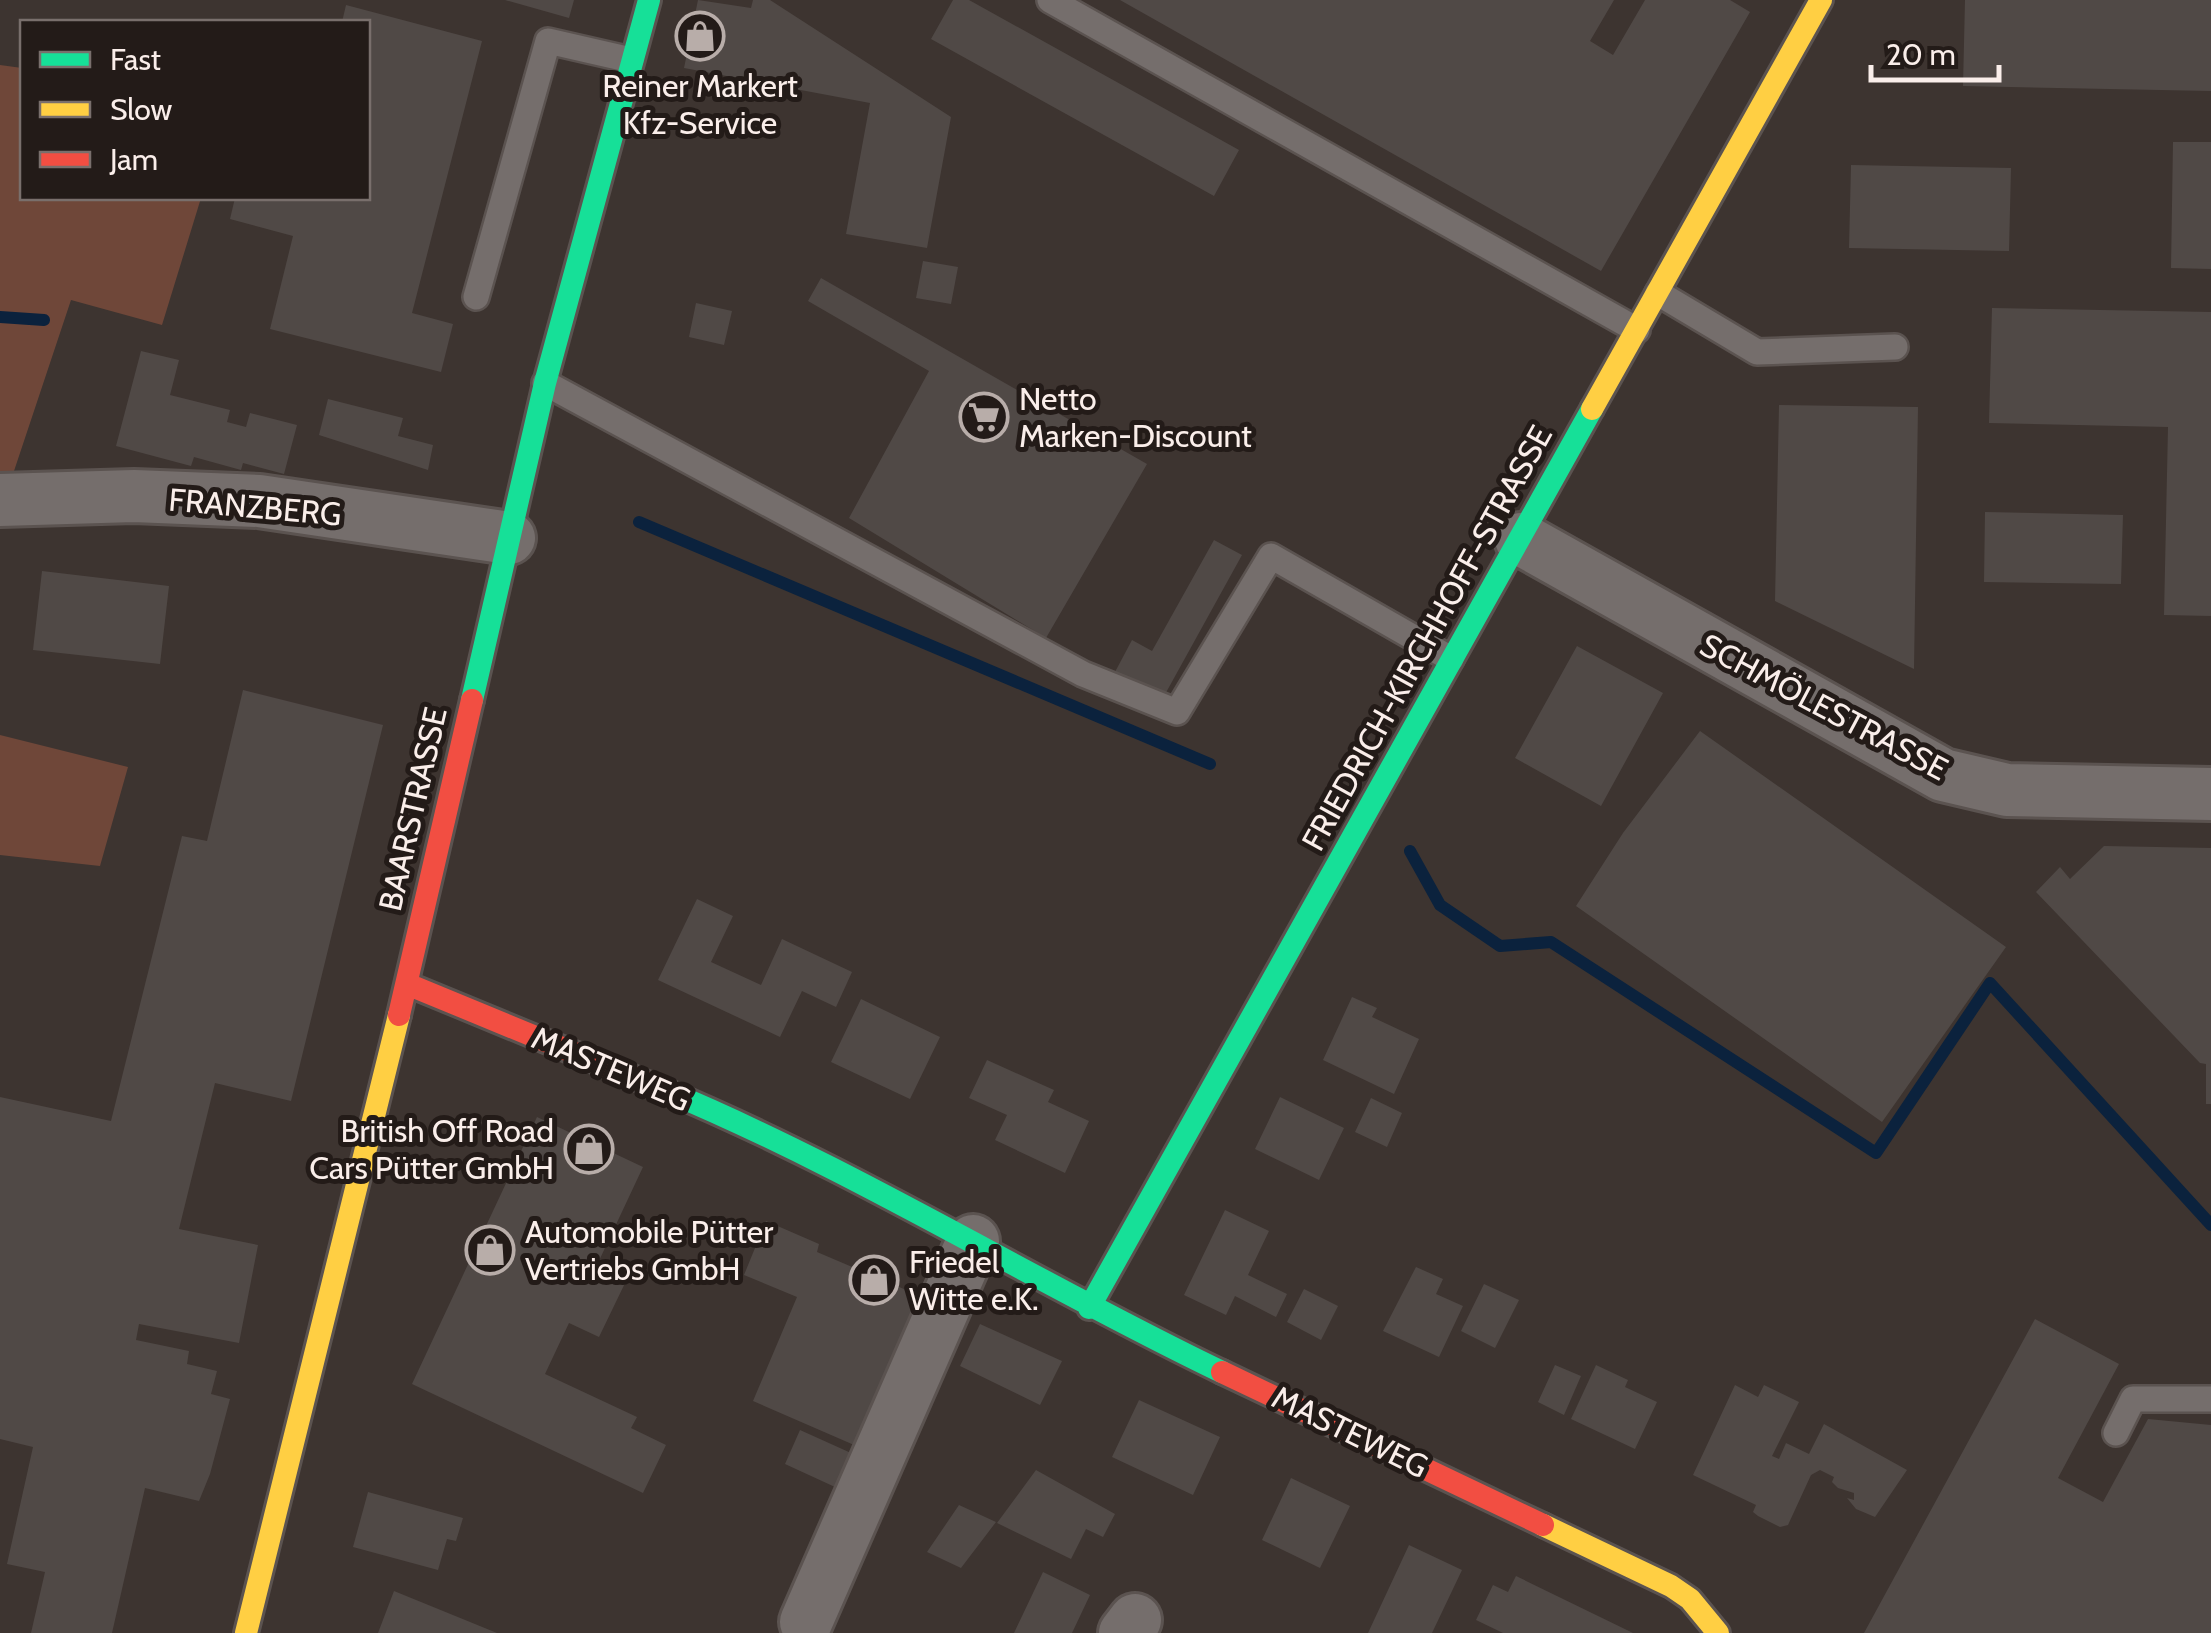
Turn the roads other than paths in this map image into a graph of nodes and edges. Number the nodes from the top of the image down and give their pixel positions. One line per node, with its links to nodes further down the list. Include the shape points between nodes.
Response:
1 (649, 0): 4 (street, BAARSTRASSE)
2 (1050, 0): 7 (lane)
3 (1821, 0): 5 (street, FRIEDRICH-KIRCHHOFF-STRASSE)
4 (631, 60): 6 (lane, via 548,41); 9 (street, BAARSTRASSE)
5 (1658, 293): 7 (street, FRIEDRICH-KIRCHHOFF-STRASSE); 8 (lane, via 1757,352)
6 (476, 297)
7 (1637, 330): 12 (street, FRIEDRICH-KIRCHHOFF-STRASSE)
8 (1895, 346)
9 (546, 383): 11 (street, BAARSTRASSE); 13 (lane, via 1083,674 1177,712 1271,556)
10 (0, 500): 11 (street, FRANZBERG, via 259,501)
11 (509, 538): 15 (street, BAARSTRASSE)
12 (1521, 540): 13 (street, FRIEDRICH-KIRCHHOFF-STRASSE); 14 (street, SCHMÖLESTRASSE, via 1943,774 2007,790)
13 (1451, 659): 17 (street, FRIEDRICH-KIRCHHOFF-STRASSE)
14 (2211, 794)
15 (407, 984): 16 (street, MASTEWEG, via 680,1097); 21 (street, BAARSTRASSE)
16 (973, 1241): 17 (street, MASTEWEG); 20 (street)
17 (1089, 1308): 22 (street, MASTEWEG, via 1671,1586)
18 (2211, 1399): 19 (lane, via 2133,1399)
19 (2116, 1432)
20 (806, 1622)
21 (246, 1633)
22 (1718, 1633)

